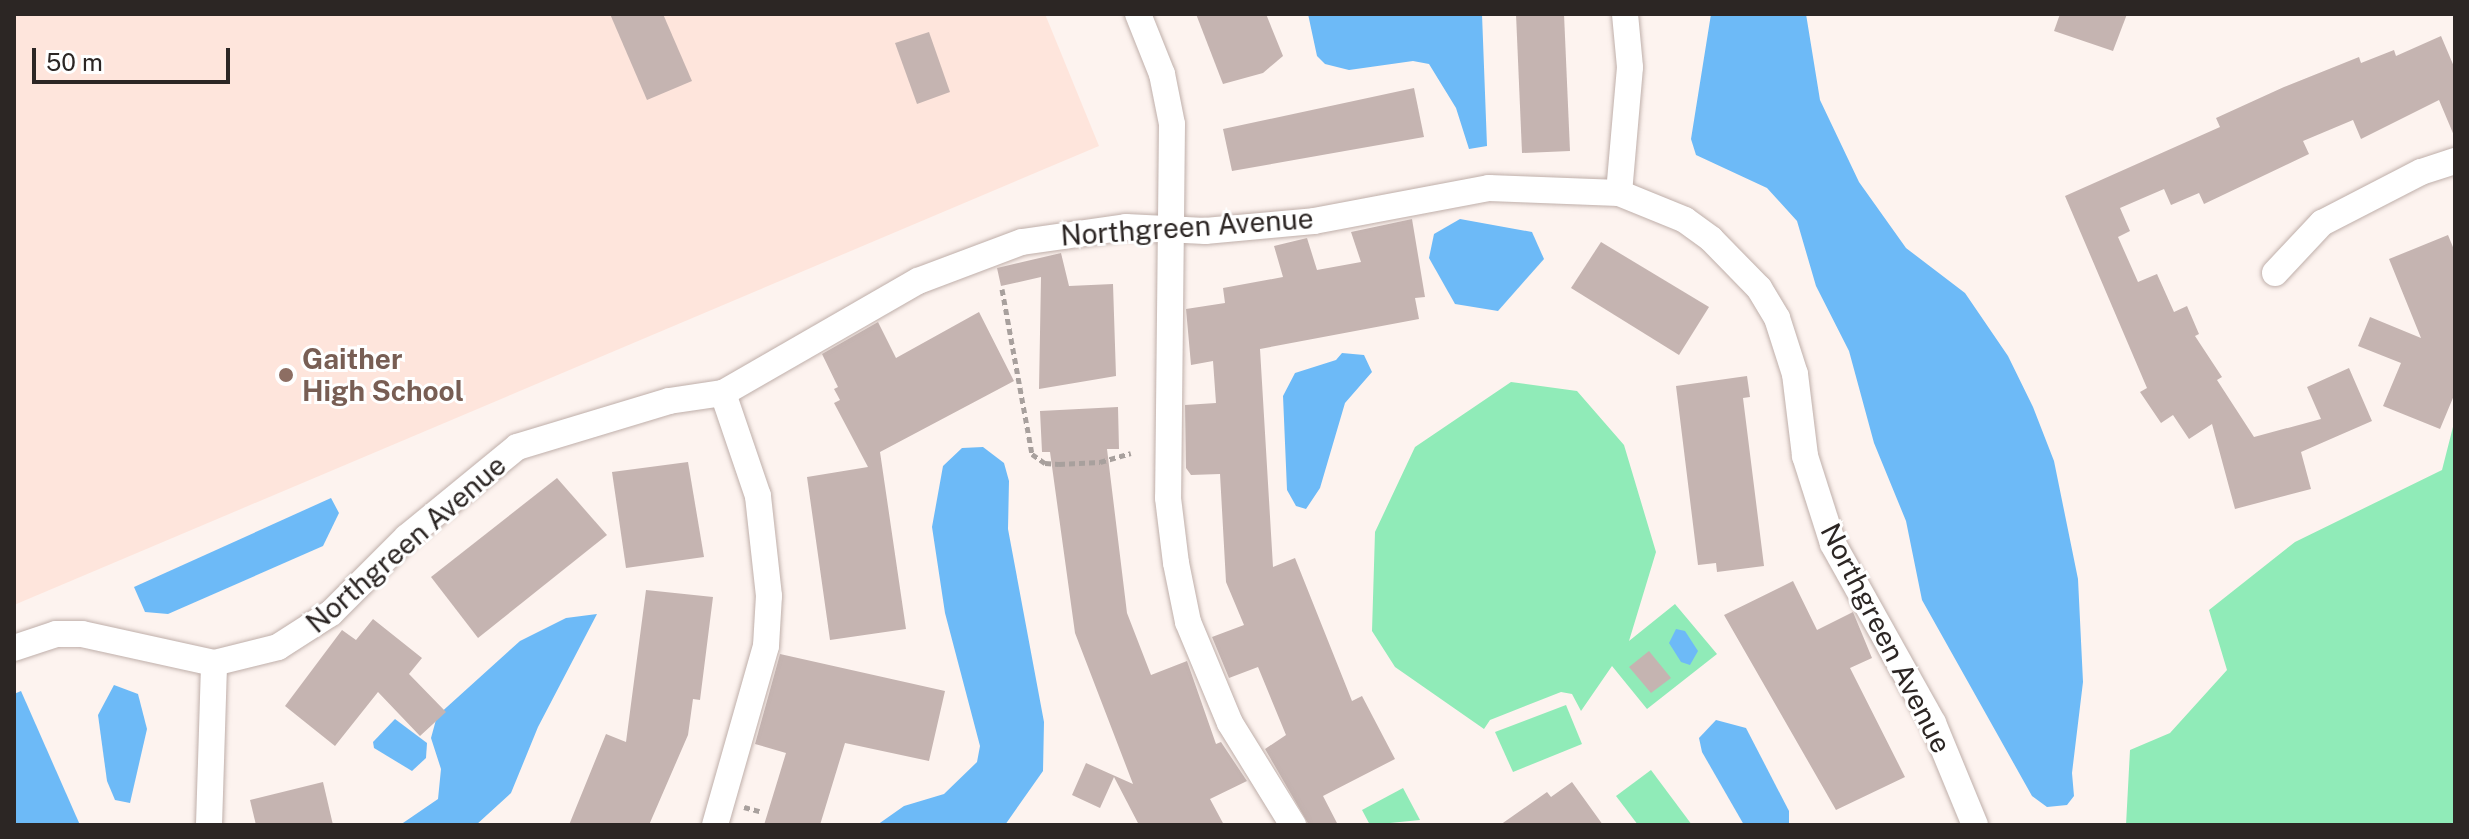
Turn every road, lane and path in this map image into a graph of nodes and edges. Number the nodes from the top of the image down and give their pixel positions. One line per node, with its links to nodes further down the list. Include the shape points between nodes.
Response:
1 (1138, 14): 5 (street, via 1162,74 1172,124)
2 (1625, 14): 4 (street, via 1630,67)
3 (2455, 161): 6 (street, via 2421,172 2322,223)
4 (1619, 193): 5 (street, Northgreen Avenue, via 1489,188 1314,221); 15 (street, Northgreen Avenue, via 1685,220 1711,239 1759,288 1777,318 1795,374 1805,456 1833,544 1933,723)
5 (1174, 230): 8 (street, Northgreen Avenue, via 1075,231 972,259 918,281); 14 (street, via 1168,498 1176,563 1188,622 1230,723)
6 (2275, 273)
7 (1002, 289): 9 (path, via 1032,454 1059,464 1100,462)
8 (723, 393): 11 (street, Northgreen Avenue, via 669,401 517,447 407,537 305,633 245,658); 13 (street, via 758,496 769,596 766,646)
9 (1131, 453)
10 (14, 648): 11 (street, Northgreen Avenue, via 56,634 82,634)
11 (214, 663): 12 (street)
12 (209, 825)
13 (715, 825)
14 (1293, 825)
15 (1975, 825)

